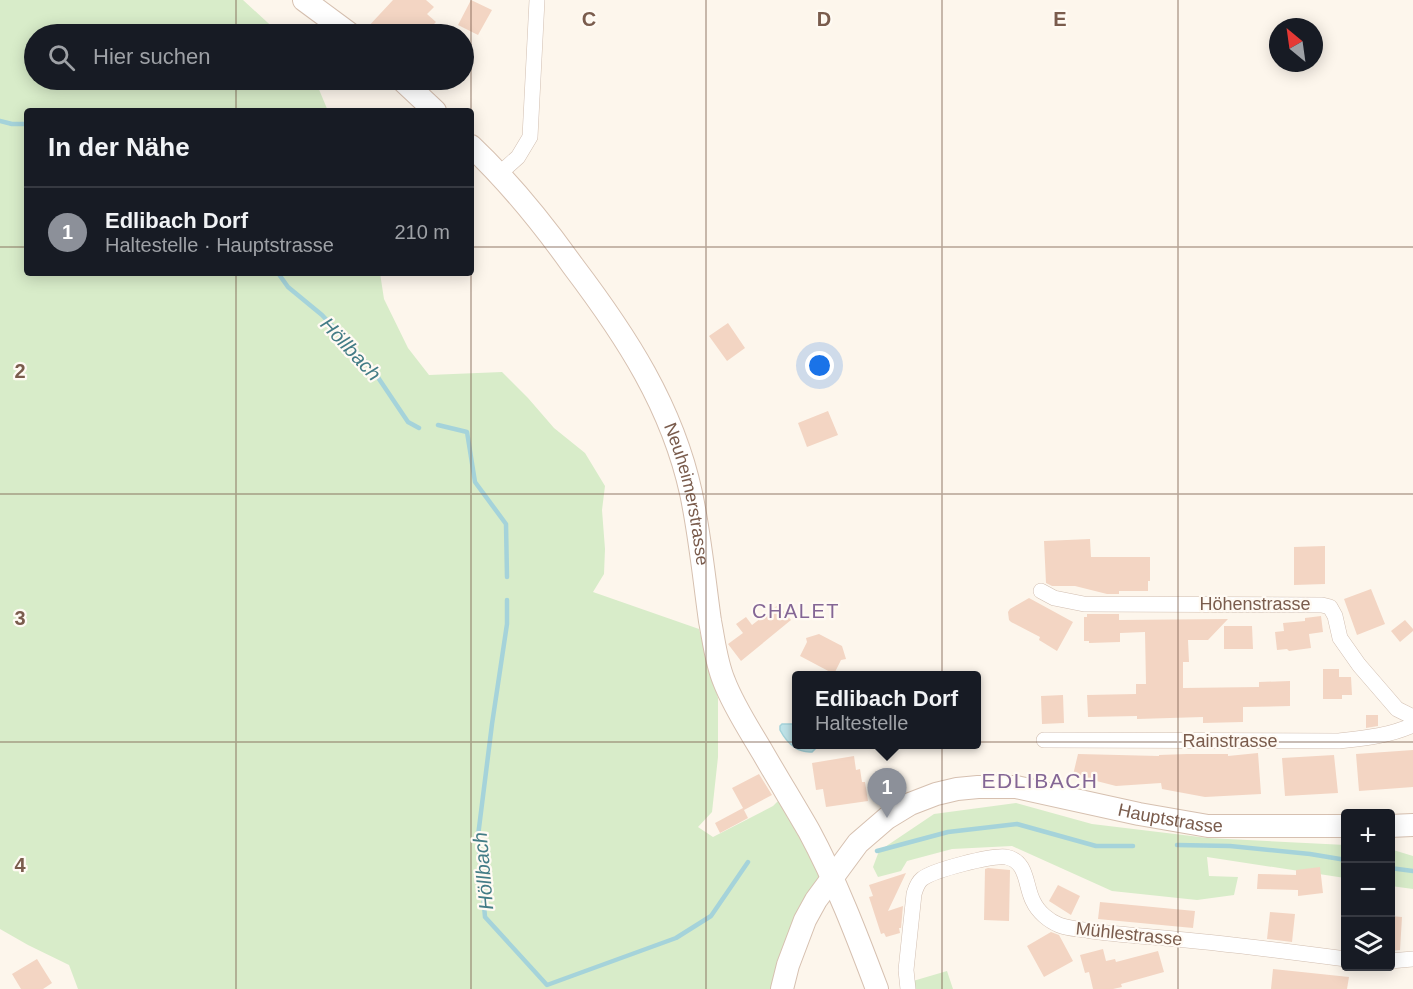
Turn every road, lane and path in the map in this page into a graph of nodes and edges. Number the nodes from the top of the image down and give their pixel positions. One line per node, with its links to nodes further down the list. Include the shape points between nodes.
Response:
1 (304, 0): 3 (street)
2 (537, 0): 7 (street, via 530,136 518,157)
3 (336, 24)
4 (413, 90): 5 (street)
5 (432, 108)
6 (474, 149): 7 (street, Neuheimerstrasse)
7 (498, 175): 15 (street, Neuheimerstrasse, via 554,239 591,290 648,377 666,414 691,494 723,680)
8 (1041, 591): 9 (street, Höhenstrasse, via 1084,604 1322,604 1330,607 1340,639 1359,665 1397,709)
9 (1413, 717)
10 (1413, 725): 11 (street, Rainstrasse, via 1374,738 1340,741)
11 (1044, 740)
12 (1413, 825): 14 (street)
13 (1341, 826): 15 (street, Hauptstrasse, via 1208,825 1016,787 957,789 923,798 887,818 858,843)
14 (1395, 826)
15 (831, 877): 19 (street, Hauptstrasse, via 805,920); 20 (street, Neuheimerstrasse)
16 (1341, 958): 21 (street, Mühlestrasse, via 1060,926 1039,912 1023,870 1016,862 1006,857 991,858 929,874 917,886 906,970)
17 (1413, 959): 18 (street)
18 (1395, 961)
19 (782, 989)
20 (877, 989)
21 (908, 989)

